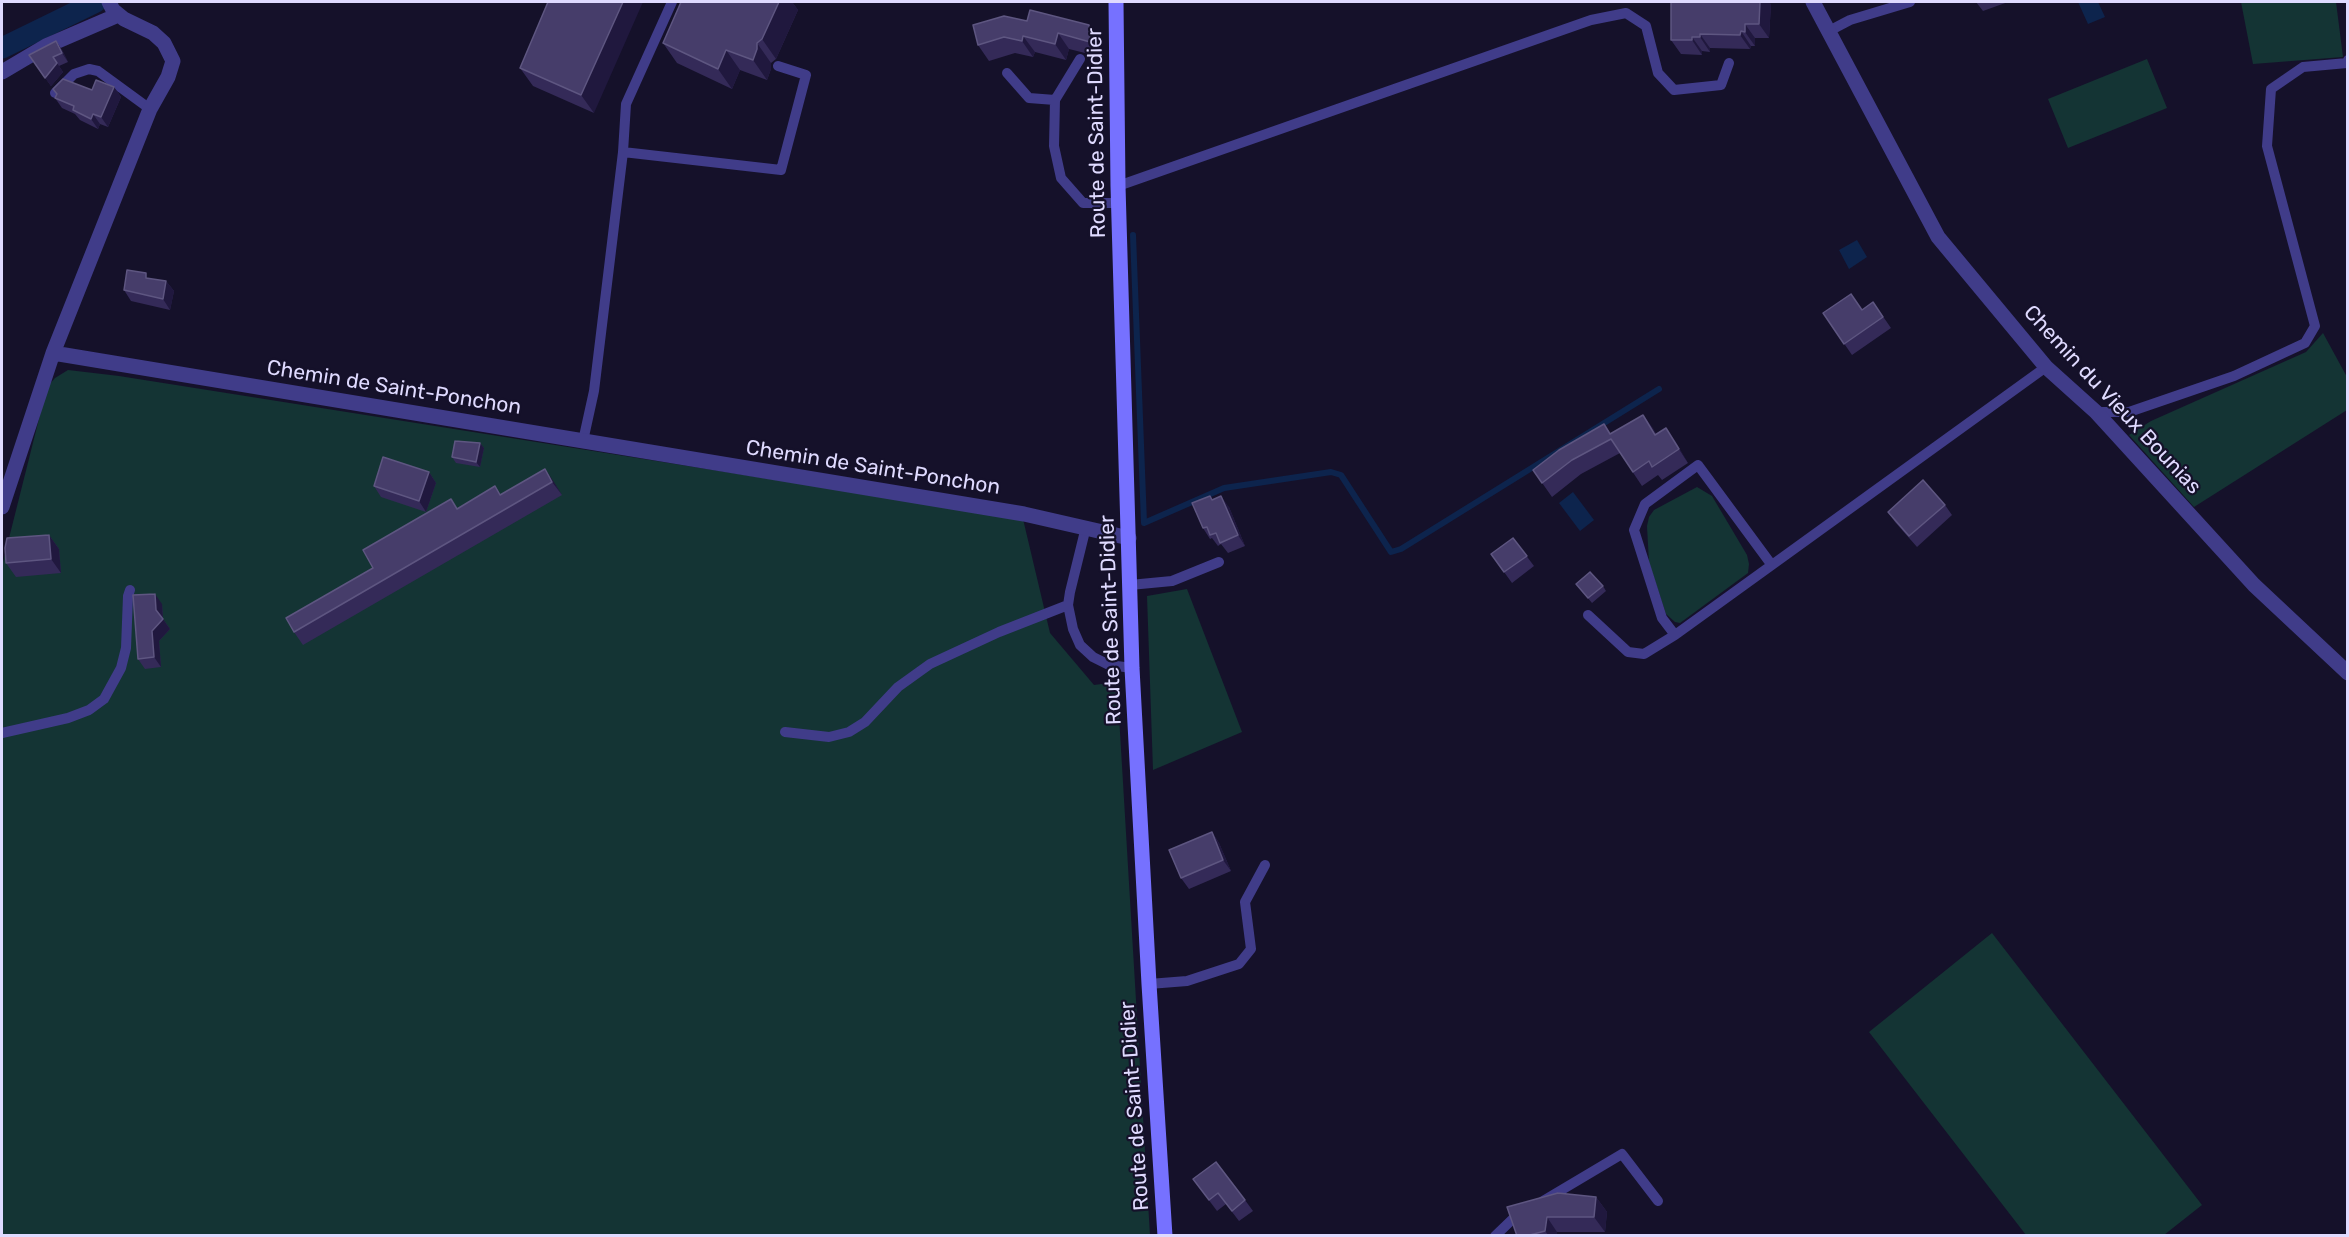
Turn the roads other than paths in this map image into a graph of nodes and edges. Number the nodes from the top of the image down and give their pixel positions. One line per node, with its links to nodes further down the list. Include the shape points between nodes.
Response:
1 (672, 2): 16 (lane, via 626,104)
2 (1116, 2): 17 (main road, Route de Saint-Didier)
3 (1813, 2): 6 (street, Chemin du Vieux Bounias)
4 (1910, 2): 6 (lane, via 1850,20)
5 (113, 9): 11 (street); 15 (street, via 153,33 173,61)
6 (1829, 31): 20 (street, Chemin du Vieux Bounias, via 1938,237)
7 (1080, 59): 14 (lane)
8 (2348, 60): 21 (lane, via 2303,67 2271,89 2267,146 2315,326 2305,343 2234,376 2129,412)
9 (1729, 63): 17 (lane, via 1721,85 1674,90 1658,73 1646,26 1626,13 1591,20)
10 (778, 66): 16 (lane, via 806,75 781,170)
11 (2, 72)
12 (1007, 73): 14 (lane, via 1029,98)
13 (55, 93): 15 (lane, via 74,74 89,69 98,71)
14 (1055, 100): 18 (lane, via 1054,146 1061,178 1083,203)
15 (150, 109): 19 (street)
16 (623, 152): 22 (lane, via 594,391)
17 (1118, 186): 18 (main road, Route de Saint-Didier)
18 (1119, 203): 25 (main road, Route de Saint-Didier)
19 (53, 353): 22 (street, Chemin de Saint-Ponchon); 23 (street)
20 (2046, 367): 21 (street, Chemin du Vieux Bounias); 27 (lane)
21 (2096, 412): 34 (street, Chemin du Vieux Bounias, via 2254,585)
22 (583, 441): 24 (street, Chemin de Saint-Ponchon)
23 (3, 497)
24 (1086, 527): 25 (street, Chemin de Saint-Ponchon); 30 (lane)
25 (1129, 538): 28 (main road, Route de Saint-Didier)
26 (1219, 562): 28 (lane, via 1172,581)
27 (1771, 564): 32 (lane); 32 (lane, via 1698,465 1645,504 1634,531 1662,618)
28 (1130, 585): 33 (main road, Route de Saint-Didier)
29 (130, 590): 36 (lane, via 121,669 104,699 90,710 68,718)
30 (1068, 604): 33 (lane, via 1080,645 1109,665); 35 (lane, via 930,664 849,732 829,737)
31 (1588, 615): 32 (lane, via 1628,652 1644,654)
32 (1675, 635)
33 (1132, 668): 38 (main road, Route de Saint-Didier)
34 (2348, 673)
35 (785, 732)
36 (2, 733)
37 (1265, 865): 38 (lane, via 1245,902 1251,949 1239,964 1187,981)
38 (1149, 984): 40 (main road, Route de Saint-Didier)
39 (1658, 1202): 41 (lane, via 1622,1154 1550,1198 1516,1213)
40 (1165, 1236)
41 (1495, 1236)

